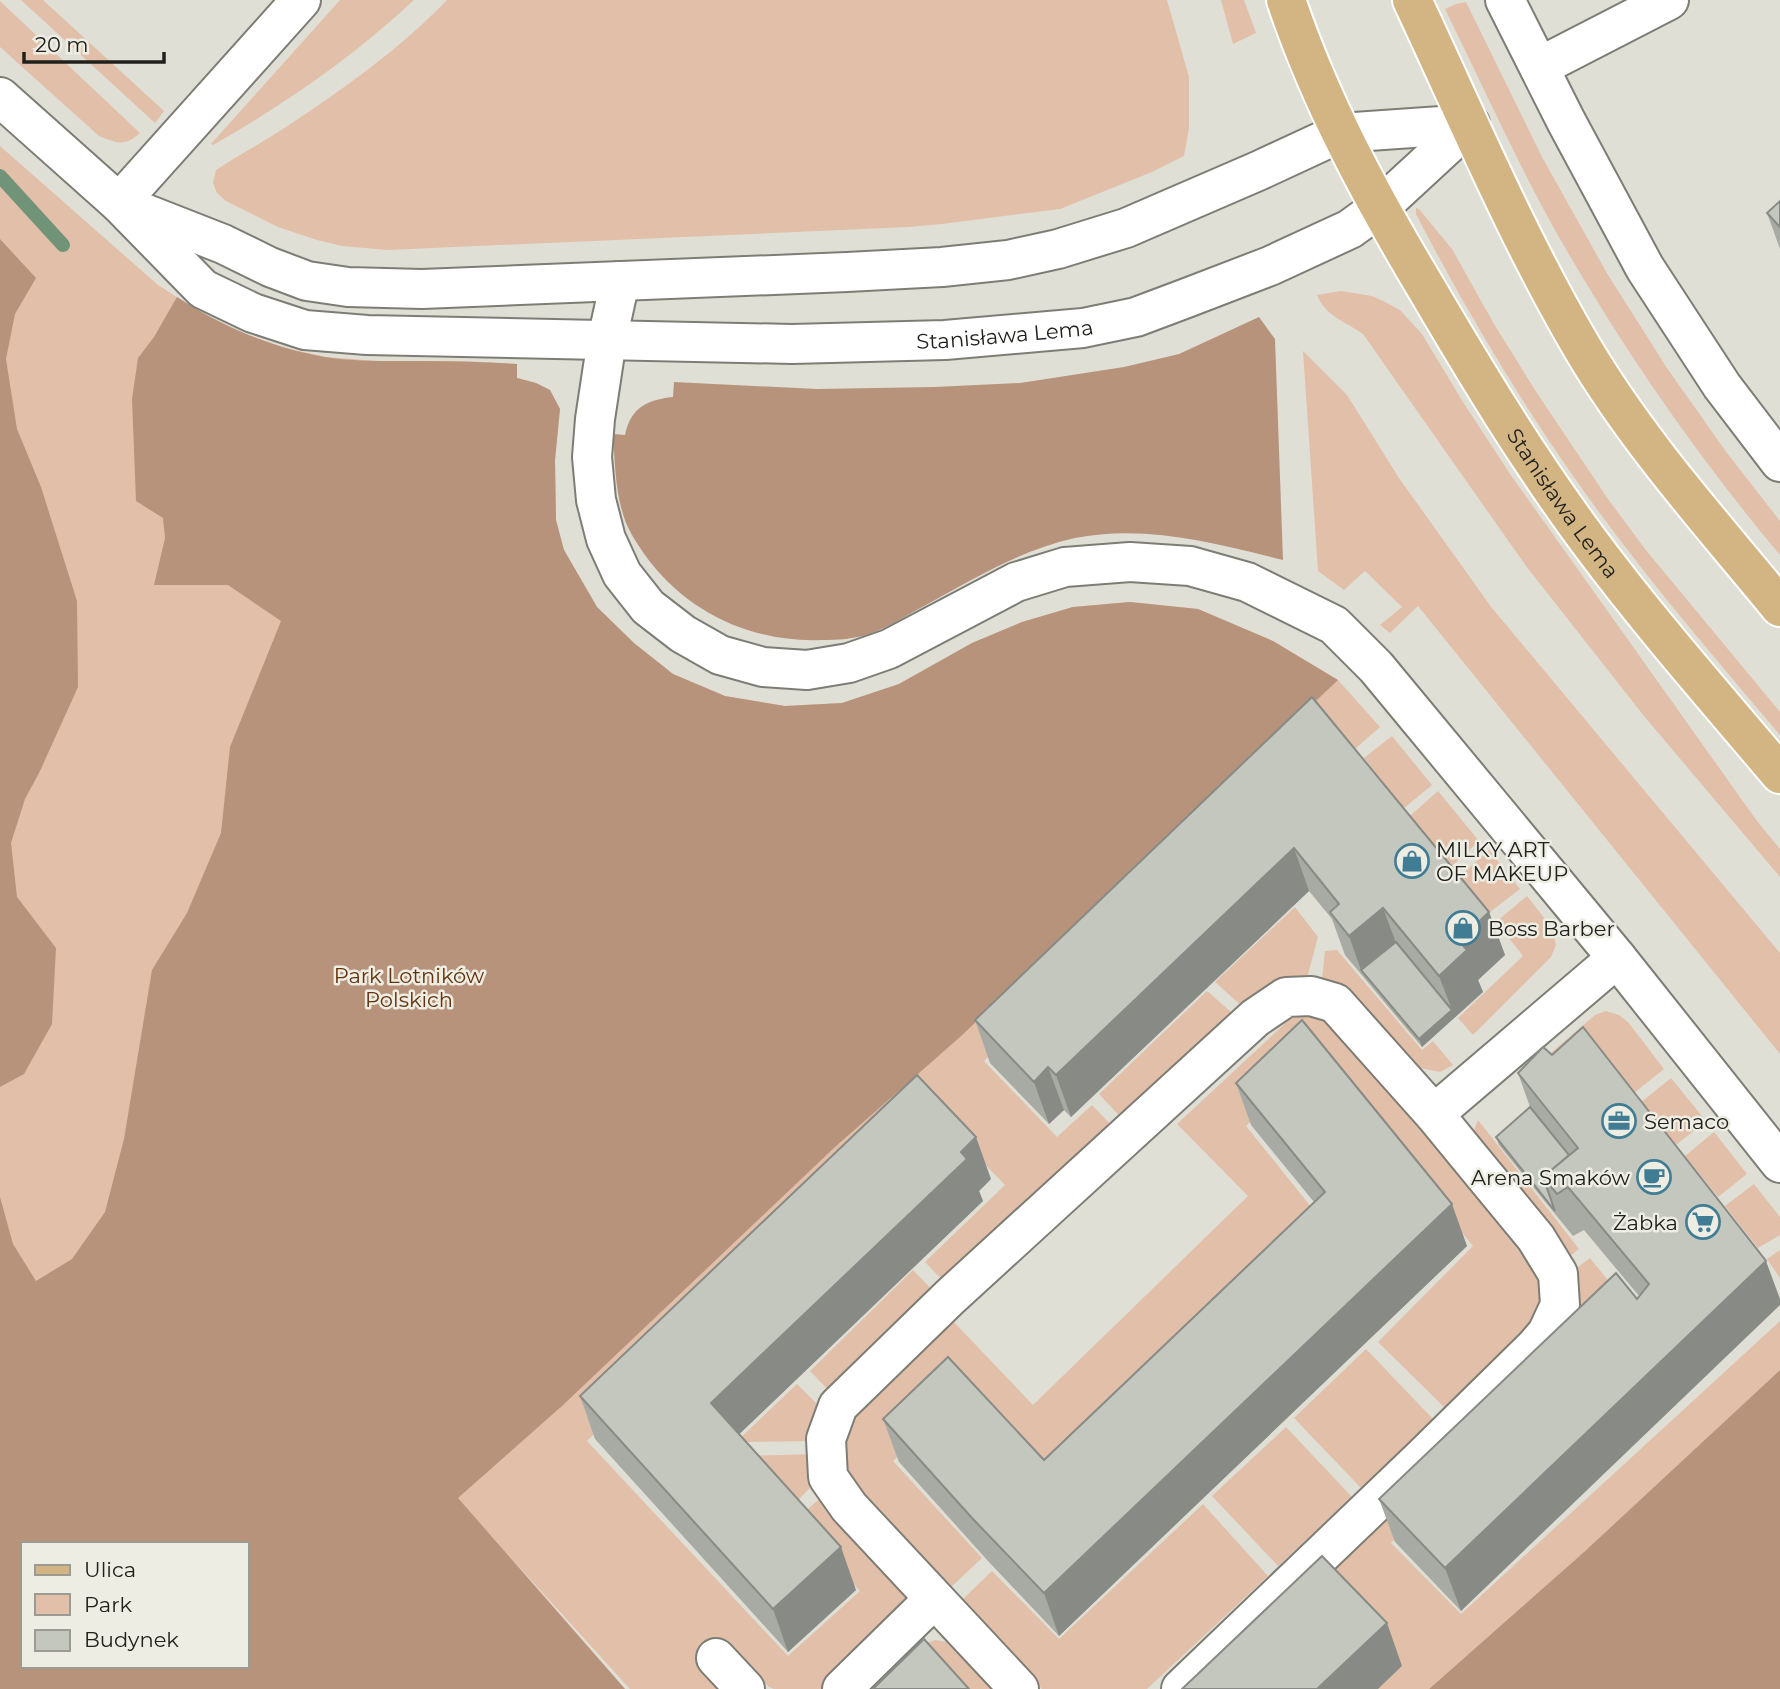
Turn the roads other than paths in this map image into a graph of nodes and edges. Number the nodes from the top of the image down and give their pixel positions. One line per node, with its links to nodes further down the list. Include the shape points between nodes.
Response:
1 (301, 0): 10 (street)
2 (1286, 0): 9 (main road, Stanisława Lema)
3 (1412, 0): 8 (main road)
4 (1505, 0): 6 (street)
5 (1669, 0): 6 (street)
6 (1539, 67): 14 (street, via 1646,268 1722,386)
7 (0, 97): 10 (street, Stanisława Lema)
8 (1470, 124): 9 (street); 11 (street, Stanisława Lema); 15 (main road, via 1513,218 1584,351 1633,424)
9 (1340, 133): 11 (main road, Stanisława Lema); 12 (street, via 1126,228 1008,260 860,272)
10 (119, 203): 12 (street, via 307,281 422,289); 13 (street, Stanisława Lema, via 203,289 253,313 305,330)
11 (1379, 208): 13 (street, Stanisława Lema, via 1350,229 1270,266 1136,317 1083,328 945,340); 16 (main road, Stanisława Lema, via 1480,381 1541,474 1637,605)
12 (620, 281): 13 (street)
13 (607, 340): 17 (street, via 592,457 606,539 622,573 648,607 683,634 720,655 763,667 807,670 849,663 889,649 1016,582 1065,567 1130,562 1190,566 1247,582 1334,625 1376,667)
14 (1780, 462)
15 (1780, 607)
16 (1780, 774)
17 (1617, 958): 18 (street); 19 (street)
18 (1434, 1114): 20 (street, via 1335,1003 1311,996 1286,997 1255,1018 848,1396 838,1406 826,1439 828,1477 849,1507); 25 (street, via 1536,1238 1558,1274 1560,1305 1535,1347)
19 (1780, 1163)
20 (934, 1600): 23 (street); 24 (street)
21 (716, 1658): 22 (street)
22 (745, 1689)
23 (842, 1689)
24 (1018, 1689)
25 (1181, 1689)

